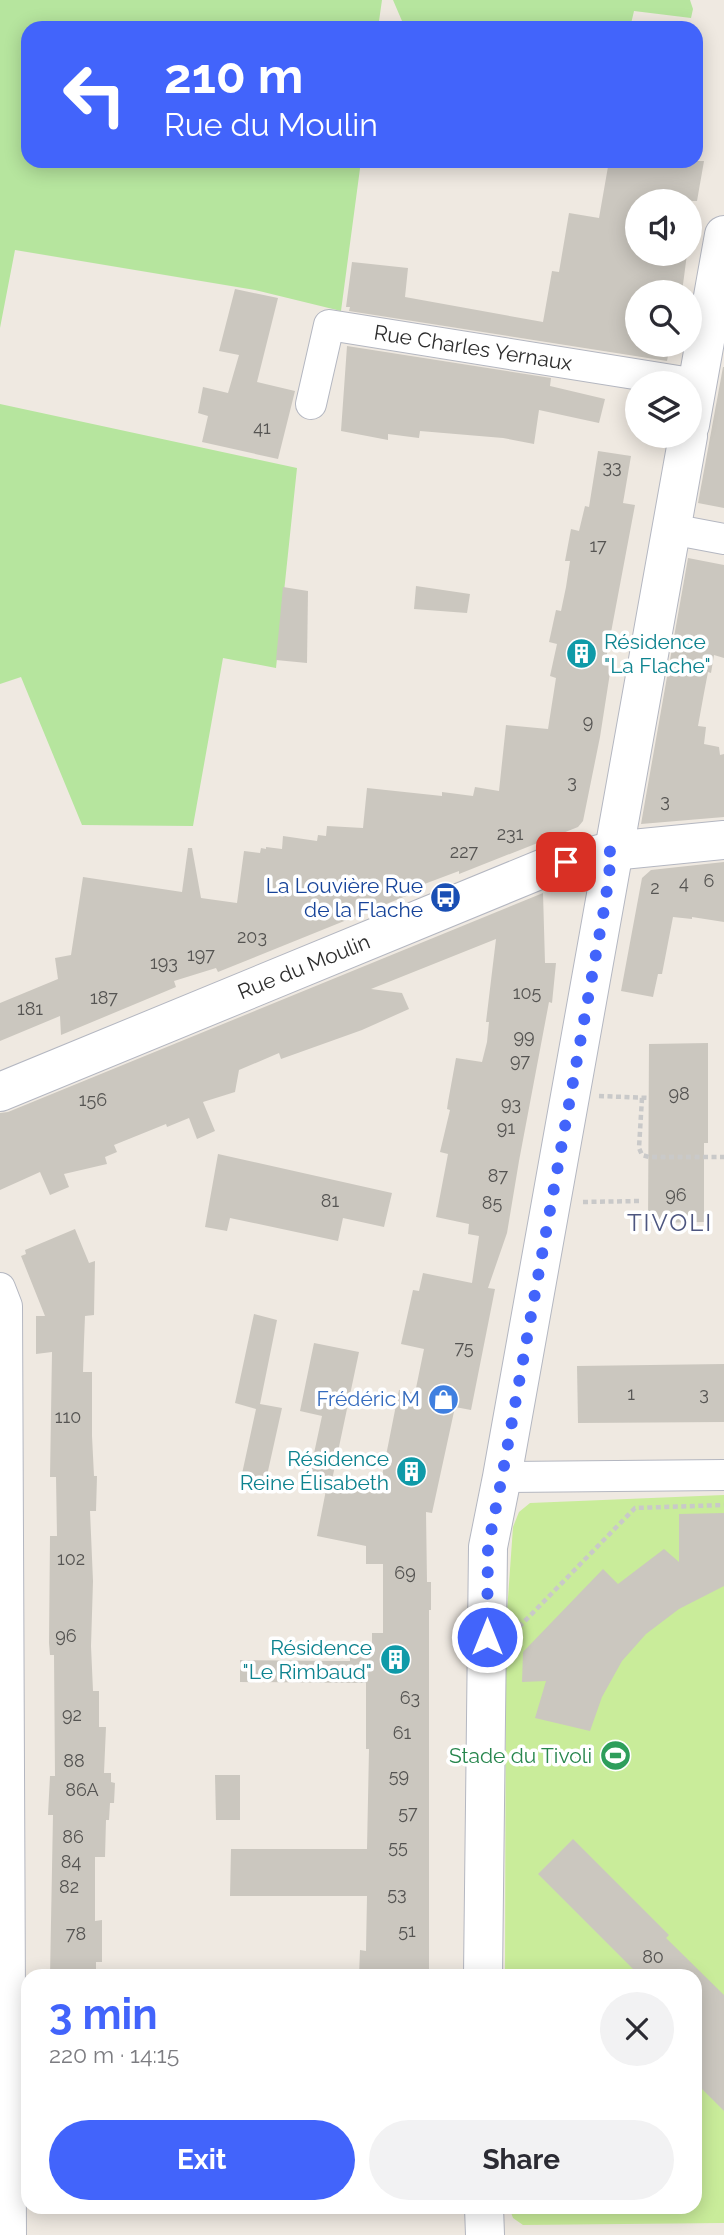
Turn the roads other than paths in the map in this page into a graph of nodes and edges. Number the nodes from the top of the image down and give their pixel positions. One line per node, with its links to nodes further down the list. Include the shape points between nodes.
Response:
1 (724, 235): 2 (street)
2 (699, 371)
3 (625, 372): 4 (street, Rue Charles Yernaux, via 329,325)
4 (311, 404)
5 (686, 448): 6 (street)
6 (671, 529): 7 (street); 9 (street)
7 (724, 539)
8 (724, 840): 9 (street, Rue du Moulin)
9 (612, 851): 10 (street, Rue du Moulin, via 544,868); 13 (street)
10 (0, 1092)
11 (0, 1288): 16 (street, via 7,1306)
12 (724, 1475): 13 (street)
13 (502, 1477): 14 (street, via 488,1547)
14 (483, 1969)
15 (484, 2214): 17 (street)
16 (12, 2235)
17 (485, 2235)

